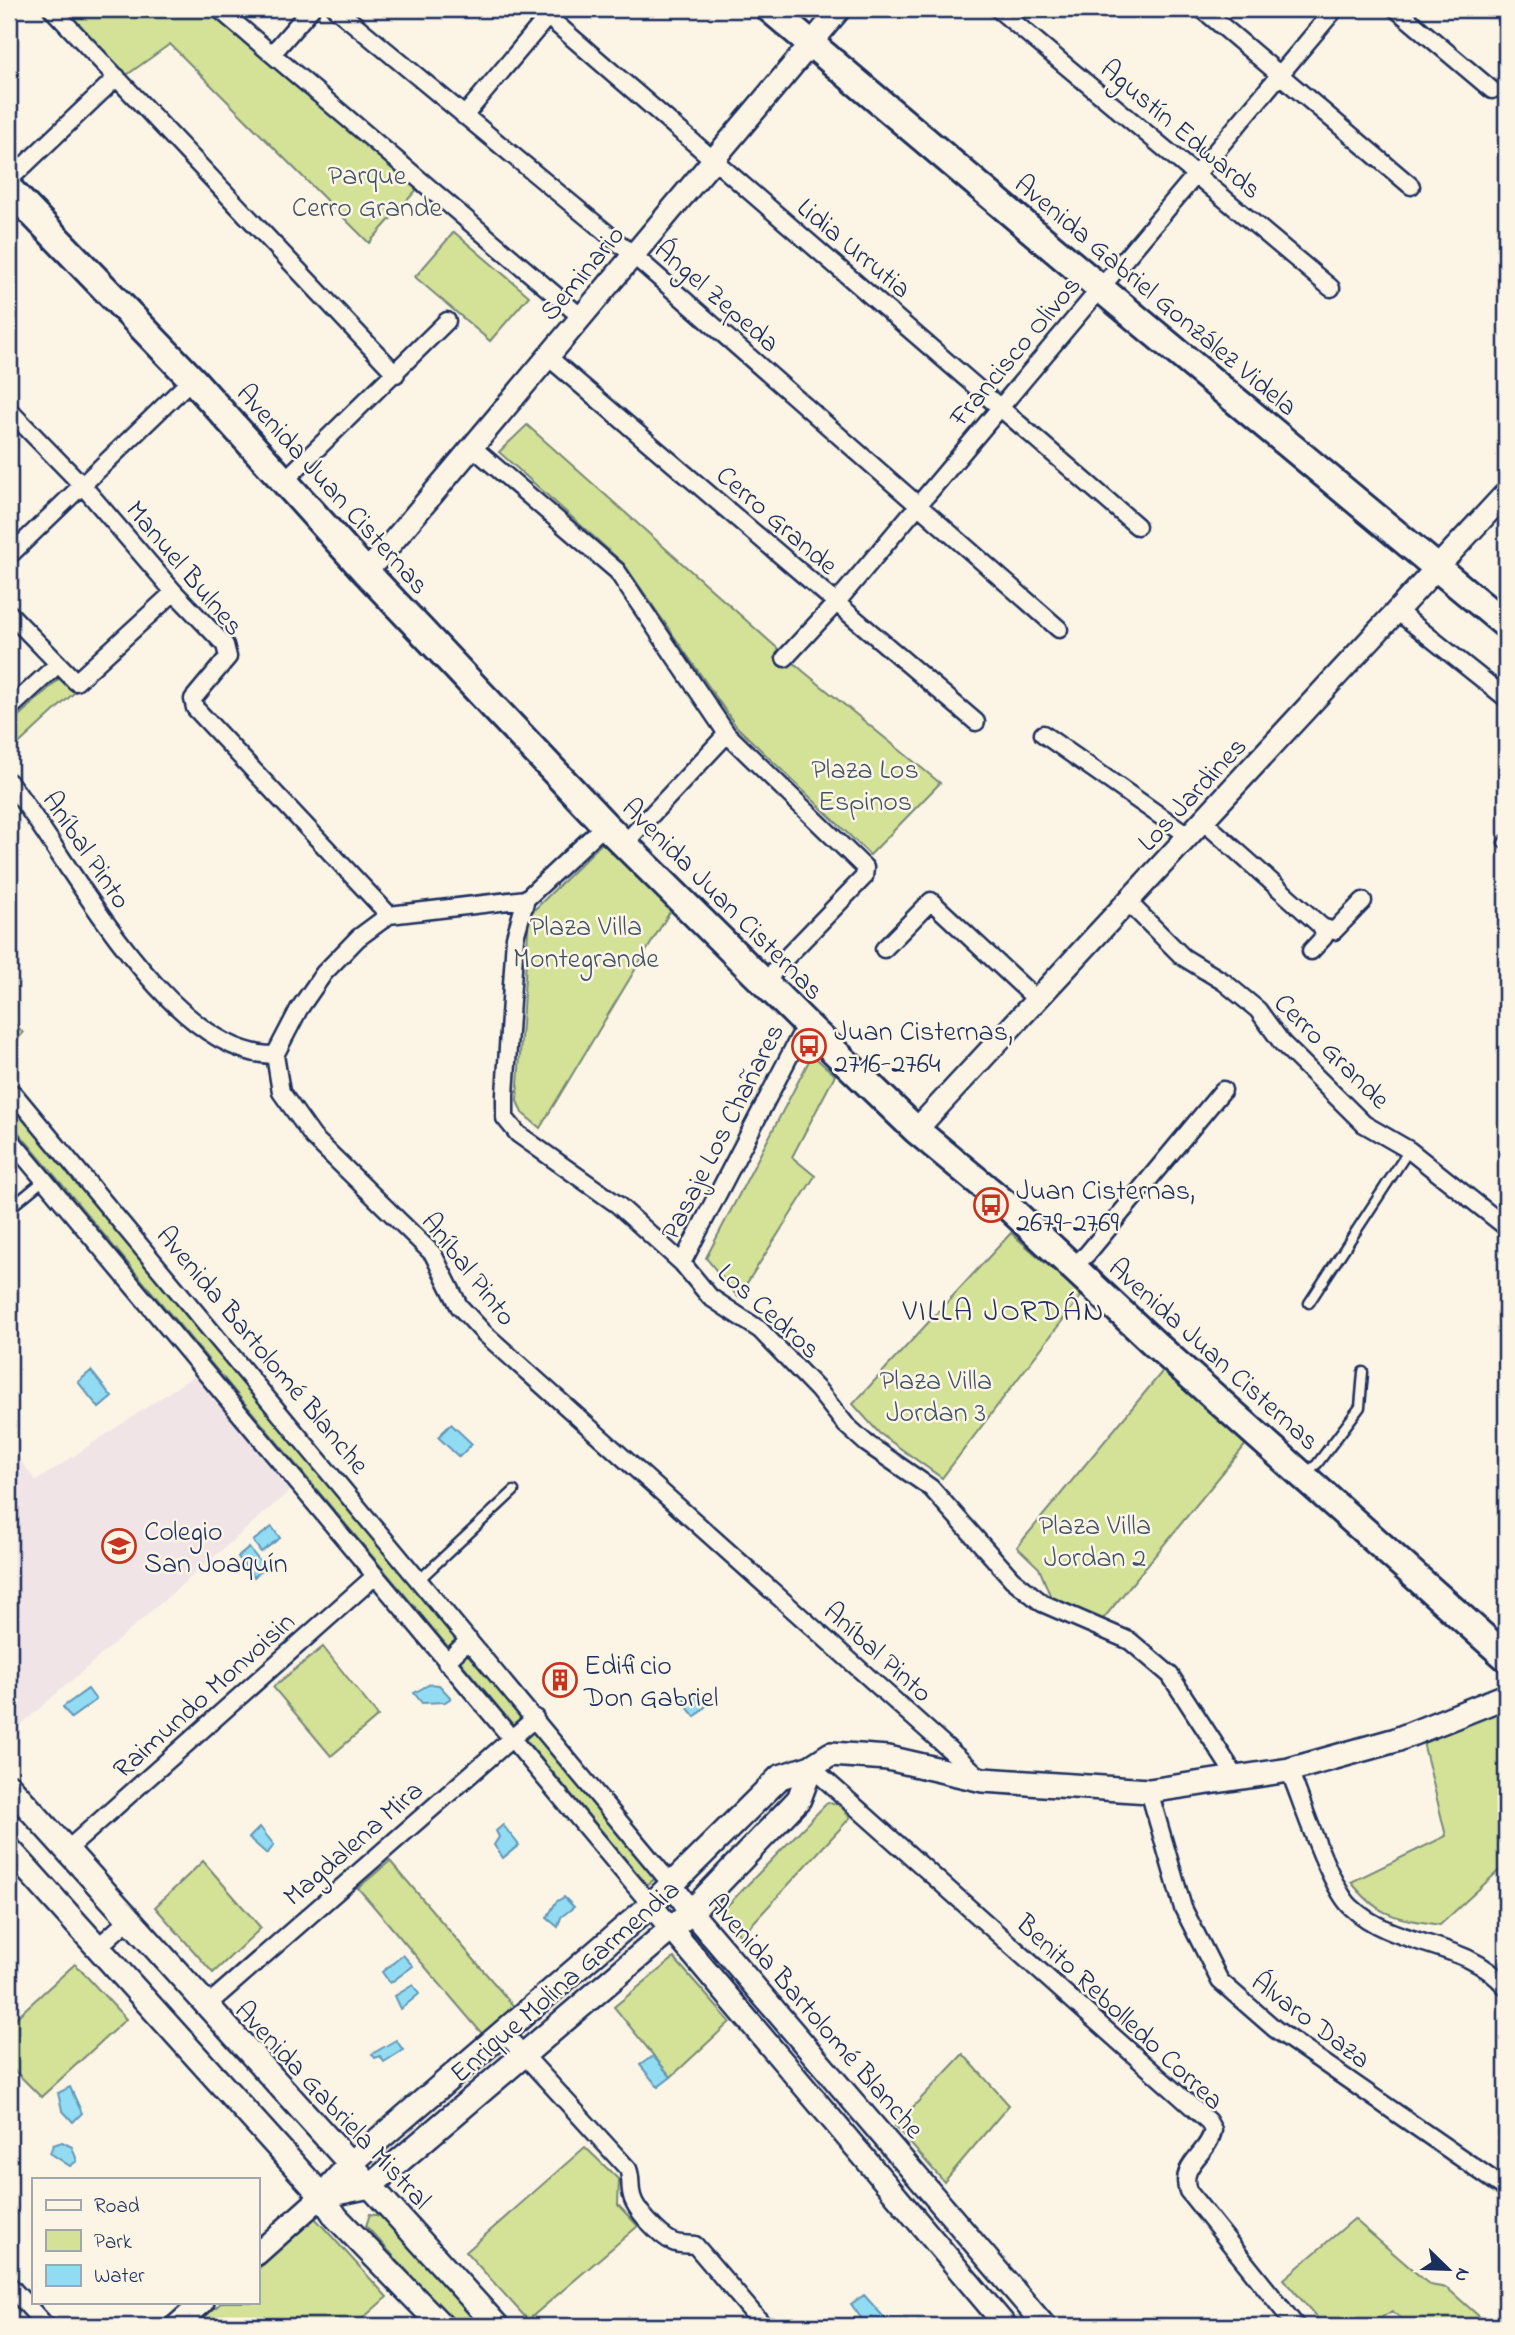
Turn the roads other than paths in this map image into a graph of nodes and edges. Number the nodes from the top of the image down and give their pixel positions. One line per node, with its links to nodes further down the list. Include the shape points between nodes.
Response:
1 (52, 9): 15 (street)
2 (219, 9): 13 (street)
3 (311, 9): 13 (street)
4 (336, 9): 17 (street, Ángel Zepeda)
5 (770, 9): 12 (main road, Avenida Gabriel González Videla)
6 (840, 9): 12 (street, Seminario)
7 (998, 9): 19 (street, Agustín Edwards)
8 (1202, 9): 14 (street)
9 (1335, 9): 14 (street, Francisco Olivos)
10 (1396, 9): 16 (street)
11 (544, 12): 17 (street); 18 (street, Lidia Urrutia)
12 (810, 44): 18 (street, Seminario); 25 (main road, Avenida Gabriel González Videla)
13 (272, 54): 26 (street)
14 (1280, 75): 19 (street, Francisco Olivos); 21 (street)
15 (117, 77): 20 (street); 29 (street)
16 (1492, 90)
17 (464, 116): 23 (street, Ángel Zepeda)
18 (712, 160): 23 (street, Seminario); 31 (street, Lidia Urrutia)
19 (1196, 175): 24 (street, Agustín Edwards); 25 (street, Francisco Olivos)
20 (9, 180)
21 (1411, 186)
22 (9, 189): 30 (main road, Avenida Juan Cisternas)
23 (632, 254): 26 (street, Seminario); 37 (street, Ángel Zepeda)
24 (1331, 288)
25 (1100, 289): 31 (street, Francisco Olivos); 40 (main road, Avenida Gabriel González Videla)
26 (580, 316): 28 (street, Seminario)
27 (447, 321): 29 (street)
28 (547, 356): 33 (street, Seminario); 43 (street, Cerro Grande)
29 (396, 374): 34 (street)
30 (192, 379): 34 (main road, Avenida Juan Cisternas); 35 (street)
31 (1002, 406): 37 (street, Francisco Olivos); 38 (street, Lidia Urrutia)
32 (9, 410): 35 (street, Manuel Bulnes)
33 (471, 446): 41 (street, Seminario); 53 (street, via 617,571)
34 (284, 482): 41 (main road, Avenida Juan Cisternas)
35 (82, 485): 39 (street); 42 (street, Manuel Bulnes)
36 (1506, 493): 40 (street, Los Jardines)
37 (918, 505): 43 (street, Francisco Olivos); 47 (street, Ángel Zepeda)
38 (1137, 526)
39 (9, 556)
40 (1437, 569): 44 (street, Los Jardines); 46 (main road, Avenida Gabriel González Videla)
41 (365, 571): 56 (main road, Avenida Juan Cisternas)
42 (174, 592): 49 (street, via 76,682); 62 (street, Manuel Bulnes, via 228,650 223,665 193,699 195,708)
43 (836, 603): 48 (street, Francisco Olivos); 52 (street, Cerro Grande)
44 (1397, 611): 50 (street); 57 (street, Los Jardines)
45 (9, 613): 49 (street)
46 (1506, 625)
47 (1059, 629)
48 (785, 658)
49 (58, 664): 51 (street)
50 (1506, 698)
51 (9, 709)
52 (976, 722)
53 (727, 734): 58 (street); 66 (street, via 865,868 864,877)
54 (1043, 734): 57 (street)
55 (9, 782): 69 (street, Aníbal Pinto, via 122,945 185,1014 225,1042 257,1056)
56 (605, 825): 58 (main road, Avenida Juan Cisternas); 59 (street)
57 (1196, 828): 61 (street, Los Jardines); 63 (street)
58 (624, 844): 66 (main road, Avenida Juan Cisternas)
59 (526, 899): 62 (street); 78 (street, Los Cedros, via 515,937 505,1118 518,1134 618,1205)
60 (1363, 901): 63 (street, via 1335,930)
61 (1128, 902): 67 (street, Los Jardines); 74 (street, Cerro Grande, via 1183,957 1258,1010 1282,1043 1364,1124)
62 (389, 915): 69 (street, via 358,938 324,974)
63 (1322, 928): 65 (street, via 1324,937)
64 (884, 949): 67 (street, via 931,901)
65 (1311, 951)
66 (766, 984): 68 (main road, Avenida Juan Cisternas)
67 (1038, 1001): 72 (street, Los Jardines)
68 (806, 1024): 72 (main road, Avenida Juan Cisternas); 78 (street, Pasaje Los Chañares)
69 (275, 1055): 94 (street, Aníbal Pinto, via 281,1092 313,1136 433,1254 460,1306 484,1333)
70 (1223, 1090): 79 (street)
71 (14, 1094): 85 (street, Avenida Bartolomé Blanche)
72 (916, 1129): 79 (main road, Avenida Juan Cisternas)
73 (9, 1138): 75 (street, Avenida Bartolomé Blanche)
74 (1409, 1150): 77 (street, Cerro Grande); 80 (lane)
75 (44, 1180): 76 (lane); 84 (street, Avenida Bartolomé Blanche)
76 (9, 1209)
77 (1506, 1227)
78 (682, 1263): 95 (street, Los Cedros, via 710,1297 760,1330 866,1443 931,1488 1012,1578 1042,1603 1130,1641 1170,1675)
79 (1072, 1267): 82 (main road, Avenida Juan Cisternas)
80 (1310, 1303)
81 (1363, 1372): 82 (lane, via 1360,1406 1317,1464)
82 (1303, 1475): 87 (main road, Avenida Juan Cisternas)
83 (514, 1492): 85 (lane)
84 (374, 1577): 88 (street, Avenida Bartolomé Blanche); 99 (street, Raimundo Monvoisin)
85 (420, 1578): 86 (street, Avenida Bartolomé Blanche)
86 (469, 1640): 88 (street); 90 (street, Avenida Bartolomé Blanche)
87 (1506, 1657)
88 (446, 1662): 91 (street, Avenida Bartolomé Blanche)
89 (1506, 1696): 93 (main road, Enrique Molina Garmendia, via 1396,1740)
90 (535, 1718): 91 (street, Magdalena Mira); 100 (street, Avenida Bartolomé Blanche)
91 (510, 1740): 101 (street, Avenida Bartolomé Blanche); 107 (street, Magdalena Mira)
92 (811, 1767): 94 (main road, Enrique Molina Garmendia, via 842,1752); 100 (main road, Enrique Molina Garmendia, via 780,1777); 102 (main road, Enrique Molina Garmendia, via 799,1799); 126 (street, Benito Rebolledo Correa, via 1208,2120 1213,2130 1211,2142 1187,2169 1188,2191)
93 (1289, 1770): 95 (main road, Enrique Molina Garmendia); 106 (street, via 1331,1875 1349,1906 1401,1937 1482,1964)
94 (983, 1780): 97 (main road, Enrique Molina Garmendia)
95 (1238, 1780): 97 (main road, Enrique Molina Garmendia)
96 (9, 1786): 99 (main road, Avenida Gabriela Mistral)
97 (1149, 1791): 114 (street, Álvaro Daza, via 1183,1908 1220,1981 1275,2029)
98 (9, 1849): 105 (main road)
99 (67, 1850): 103 (main road, Avenida Gabriela Mistral)
100 (673, 1885): 101 (main road, Enrique Molina Garmendia); 102 (street, Avenida Bartolomé Blanche)
101 (651, 1905): 104 (street, Avenida Bartolomé Blanche); 108 (main road, Enrique Molina Garmendia)
102 (691, 1912): 104 (main road, Enrique Molina Garmendia); 110 (street, Avenida Bartolomé Blanche)
103 (128, 1920): 105 (street); 107 (main road, Avenida Gabriela Mistral)
104 (671, 1931): 109 (main road, Enrique Molina Garmendia); 111 (street, Avenida Bartolomé Blanche)
105 (97, 1948): 115 (main road)
106 (1506, 1987)
107 (205, 2007): 112 (main road, Avenida Gabriela Mistral)
108 (503, 2032): 109 (street); 112 (main road, Enrique Molina Garmendia)
109 (524, 2055): 113 (main road, Enrique Molina Garmendia); 123 (street, via 628,2169 634,2202 664,2237 676,2244 695,2245)
110 (889, 2141): 111 (street); 125 (street, Avenida Bartolomé Blanche)
111 (868, 2160): 124 (street, Avenida Bartolomé Blanche)
112 (349, 2164): 113 (main road, Avenida Gabriela Mistral); 115 (main road, Enrique Molina Garmendia)
113 (370, 2186): 115 (main road, Enrique Molina Garmendia); 122 (main road, Avenida Gabriela Mistral)
114 (1506, 2189)
115 (322, 2196): 116 (street, Enrique Molina Garmendia); 121 (main road, via 336,2217)
116 (259, 2252)
117 (9, 2285): 119 (street)
118 (201, 2304): 120 (street)
119 (46, 2326)
120 (176, 2326)
121 (442, 2326)
122 (497, 2326)
123 (764, 2326)
124 (1006, 2326)
125 (1045, 2326)
126 (1296, 2326)

